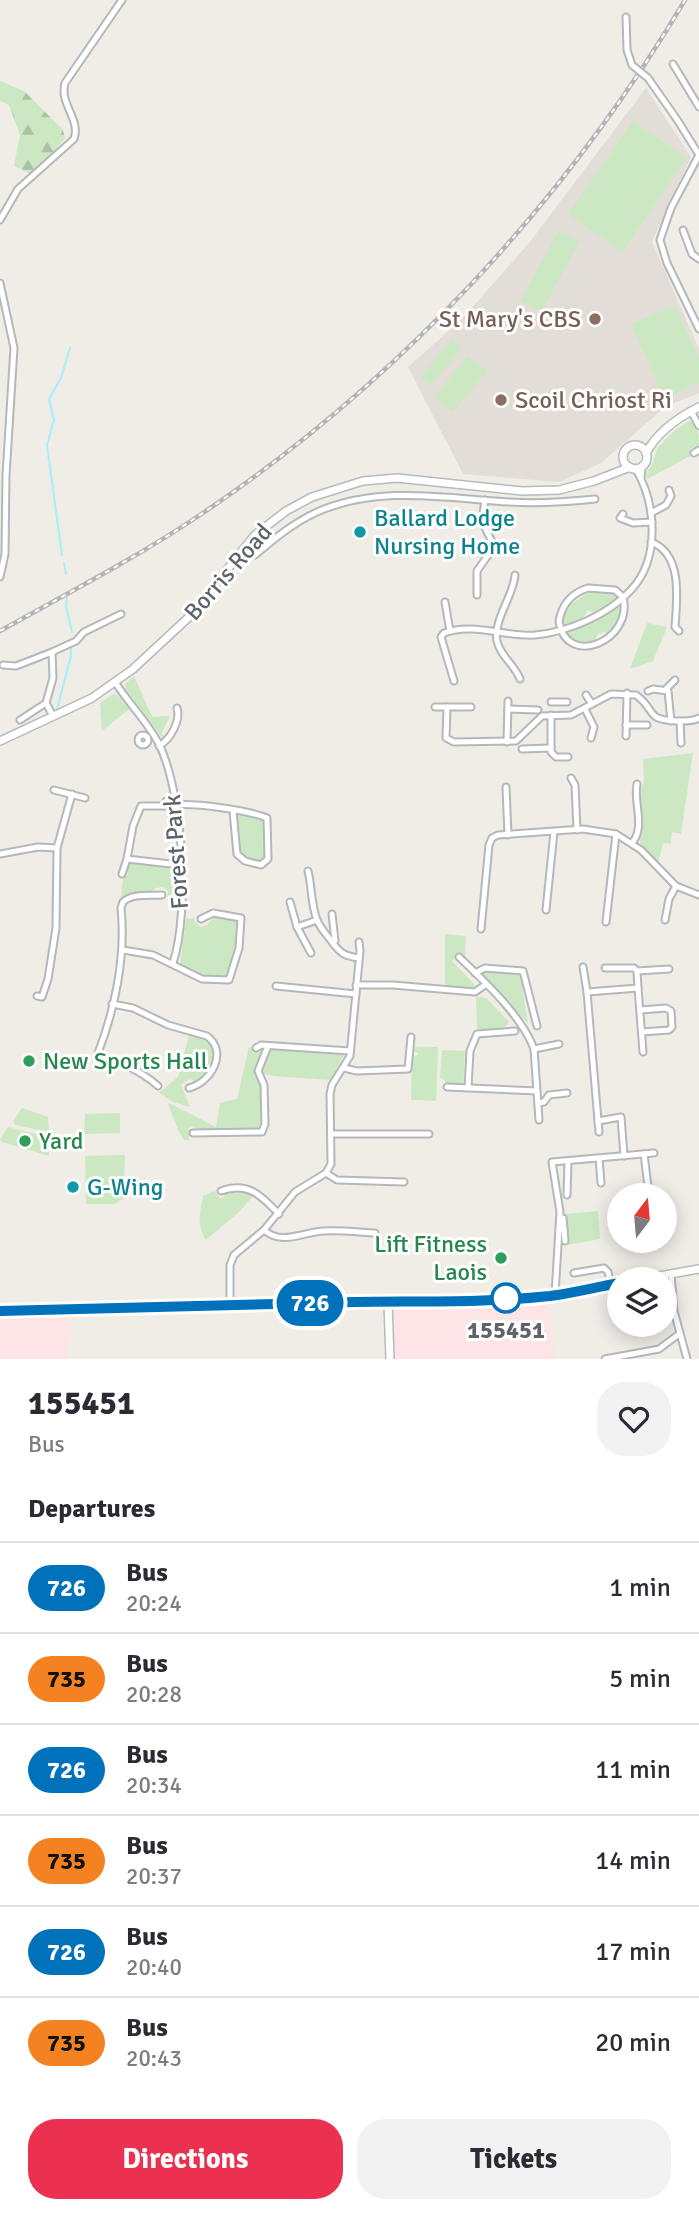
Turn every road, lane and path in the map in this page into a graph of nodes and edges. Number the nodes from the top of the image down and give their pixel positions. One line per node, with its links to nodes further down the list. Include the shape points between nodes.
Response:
1 (122, 0): 5 (street, via 65,83 64,99 75,125 74,139 18,190)
2 (626, 17): 9 (street, bridge, via 632,65 648,78 699,155 667,216 660,240)
3 (673, 65): 4 (street)
4 (699, 107)
5 (0, 220)
6 (683, 230): 7 (street, via 692,254)
7 (699, 259)
8 (0, 283): 29 (street, via 14,348 5,554)
9 (699, 328)
10 (695, 409): 11 (street); 12 (street)
11 (699, 426)
12 (658, 437): 13 (street); 14 (street)
13 (637, 445): 14 (street); 15 (street, via 628,448)
14 (646, 453): 16 (street, via 646,462)
15 (624, 458): 16 (street); 17 (street, Borris Road)
16 (636, 467): 17 (street, Borris Road); 23 (street)
17 (605, 476): 18 (street, Borris Road, via 571,488 540,492 397,478)
18 (363, 481): 20 (street); 43 (street, Borris Road, via 312,496 272,521 248,542 189,617)
19 (669, 490): 23 (street, via 666,505)
20 (366, 498): 22 (street, via 416,494); 27 (street, via 305,518)
21 (595, 499): 22 (street, via 544,503)
22 (485, 500): 30 (street, via 482,521 492,551 477,571)
23 (651, 513): 25 (street)
24 (623, 514): 25 (street, via 620,518 627,522)
25 (652, 522): 26 (street)
26 (651, 541): 31 (street, via 644,568); 36 (street, via 673,566 675,627)
27 (254, 555)
28 (515, 575): 37 (street)
29 (0, 577)
30 (477, 594)
31 (623, 597): 34 (street); 34 (street, via 603,588 579,591 562,609); 34 (street, via 621,625 609,638 577,645)
32 (445, 602): 35 (street)
33 (121, 614): 38 (street)
34 (561, 630): 37 (street)
35 (450, 631): 37 (street); 42 (street, via 441,637)
36 (679, 631)
37 (497, 633): 40 (street)
38 (52, 652): 39 (street, via 16,666); 50 (street, via 53,678)
39 (3, 666)
40 (520, 680)
41 (675, 680): 44 (street)
42 (454, 681)
43 (115, 682): 61 (street, Borris Road); 73 (street, Forest Park)
44 (666, 689): 45 (street); 64 (street)
45 (648, 691)
46 (627, 693): 51 (street, via 611,694); 64 (street, via 640,698 658,719); 66 (street)
47 (586, 695): 51 (street)
48 (508, 701): 56 (street)
49 (551, 702): 60 (street, via 564,702)
50 (46, 703): 61 (street); 63 (street)
51 (592, 704): 57 (street)
52 (435, 707): 53 (street)
53 (447, 707): 54 (street); 71 (street, via 448,741)
54 (471, 707)
55 (177, 708): 73 (street, via 178,717)
56 (508, 709): 58 (street); 71 (street)
57 (585, 709): 60 (street); 69 (street, via 594,727)
58 (538, 710)
59 (551, 715): 60 (street); 71 (street, via 542,716 516,741); 74 (street)
60 (561, 715)
61 (53, 716): 70 (street, Borris Road)
62 (699, 718): 65 (street)
63 (20, 720)
64 (671, 721): 65 (street)
65 (680, 721): 72 (street)
66 (626, 725): 67 (street); 68 (street)
67 (647, 725)
68 (626, 736)
69 (591, 738)
70 (0, 741)
71 (507, 742)
72 (681, 743)
73 (159, 746): 84 (street, Forest Park)
74 (551, 748): 75 (street); 76 (street, via 554,756)
75 (522, 749)
76 (568, 757)
77 (571, 778): 86 (street)
78 (637, 784): 90 (street, via 638,834)
79 (506, 787): 89 (street)
80 (54, 790): 81 (street)
81 (72, 794): 82 (street); 91 (street)
82 (85, 798)
83 (166, 801): 93 (street, via 165,806 141,806)
84 (175, 805): 85 (street); 94 (street, Forest Park)
85 (233, 811): 85 (street, via 237,854 261,865 268,859 267,818)
86 (577, 830): 87 (street); 88 (street)
87 (554, 832): 89 (street); 101 (street)
88 (616, 834): 90 (street); 106 (street)
89 (508, 835): 108 (street, via 490,841)
90 (632, 843): 97 (street)
91 (57, 848): 92 (street); 127 (street, via 56,928 48,979 42,997)
92 (0, 854)
93 (127, 859): 94 (street); 96 (street)
94 (180, 865): 115 (street, Forest Park, via 182,907)
95 (309, 871): 104 (street)
96 (122, 874)
97 (676, 886): 99 (street); 105 (street)
98 (162, 895): 111 (street, via 132,896 123,902)
99 (699, 895)
100 (290, 902): 107 (street)
101 (547, 911)
102 (332, 914): 110 (street)
103 (201, 919): 115 (street, via 214,913 241,918 239,948 229,980 196,977)
104 (317, 920): 107 (street); 110 (street)
105 (665, 920)
106 (606, 922)
107 (297, 927): 112 (street)
108 (481, 929)
109 (359, 942): 114 (street)
110 (333, 943): 114 (street, via 344,956)
111 (123, 950): 115 (street); 128 (street)
112 (311, 953)
113 (458, 957): 120 (street)
114 (359, 958): 121 (street)
115 (173, 963)
116 (583, 967): 125 (street)
117 (605, 968): 119 (street)
118 (669, 970): 119 (street)
119 (637, 971): 124 (street)
120 (475, 973): 122 (street); 130 (street, via 485,968 523,971)
121 (356, 985): 122 (street, via 475,992); 126 (street)
122 (485, 985): 137 (street, via 518,1018)
123 (276, 986): 126 (street)
124 (638, 988): 125 (street); 129 (street)
125 (587, 992): 149 (street)
126 (356, 994): 138 (street)
127 (37, 996)
128 (112, 1004): 141 (street, via 98,1055); 143 (street, via 134,1008 211,1040 217,1051 213,1069 202,1083)
129 (640, 1010): 132 (street); 132 (street, via 666,1008 672,1018 668,1030)
130 (537, 1026)
131 (515, 1031): 144 (street, via 477,1034 470,1051)
132 (642, 1032): 139 (street)
133 (411, 1037): 140 (street, via 405,1070)
134 (559, 1044): 137 (street)
135 (268, 1046): 136 (street); 138 (street); 151 (street, via 258,1071 264,1085 262,1132)
136 (256, 1048)
137 (534, 1049): 145 (street)
138 (350, 1051): 140 (street)
139 (643, 1052)
140 (344, 1068): 152 (street, via 331,1089)
141 (158, 1086)
142 (447, 1087): 144 (street)
143 (189, 1088)
144 (468, 1088): 145 (street)
145 (537, 1091): 147 (street)
146 (567, 1093): 147 (street, via 549,1095)
147 (538, 1103): 148 (street)
148 (539, 1120)
149 (598, 1121): 150 (street); 156 (street, via 621,1118)
150 (599, 1132)
151 (193, 1133)
152 (331, 1134): 153 (street); 159 (street, via 331,1164)
153 (429, 1134)
154 (654, 1153): 155 (street)
155 (645, 1154): 156 (street); 162 (street)
156 (624, 1156): 157 (street)
157 (599, 1158): 158 (street); 161 (street)
158 (568, 1161): 164 (street); 167 (street, via 552,1162)
159 (326, 1174): 160 (street, via 337,1180); 165 (street, via 295,1192)
160 (404, 1182)
161 (601, 1183)
162 (648, 1183)
163 (221, 1191): 165 (street, via 255,1191)
164 (567, 1195)
165 (279, 1214): 168 (street)
166 (564, 1218): 167 (street)
167 (562, 1229): 170 (street); 176 (street)
168 (264, 1230): 169 (street, via 275,1237 325,1231); 178 (street, via 232,1259)
169 (375, 1233)
170 (565, 1241)
171 (699, 1269): 174 (street)
172 (607, 1271): 173 (street)
173 (574, 1273)
174 (677, 1273)
175 (607, 1285): 176 (street)
176 (555, 1295): 177 (street)
177 (388, 1303): 178 (street); 183 (street)
178 (230, 1305): 179 (street)
179 (0, 1311)
180 (677, 1322): 181 (street)
181 (680, 1334): 182 (street, via 659,1349); 185 (street)
182 (628, 1357): 184 (street)
183 (390, 1359)
184 (605, 1359)
185 (687, 1359)

